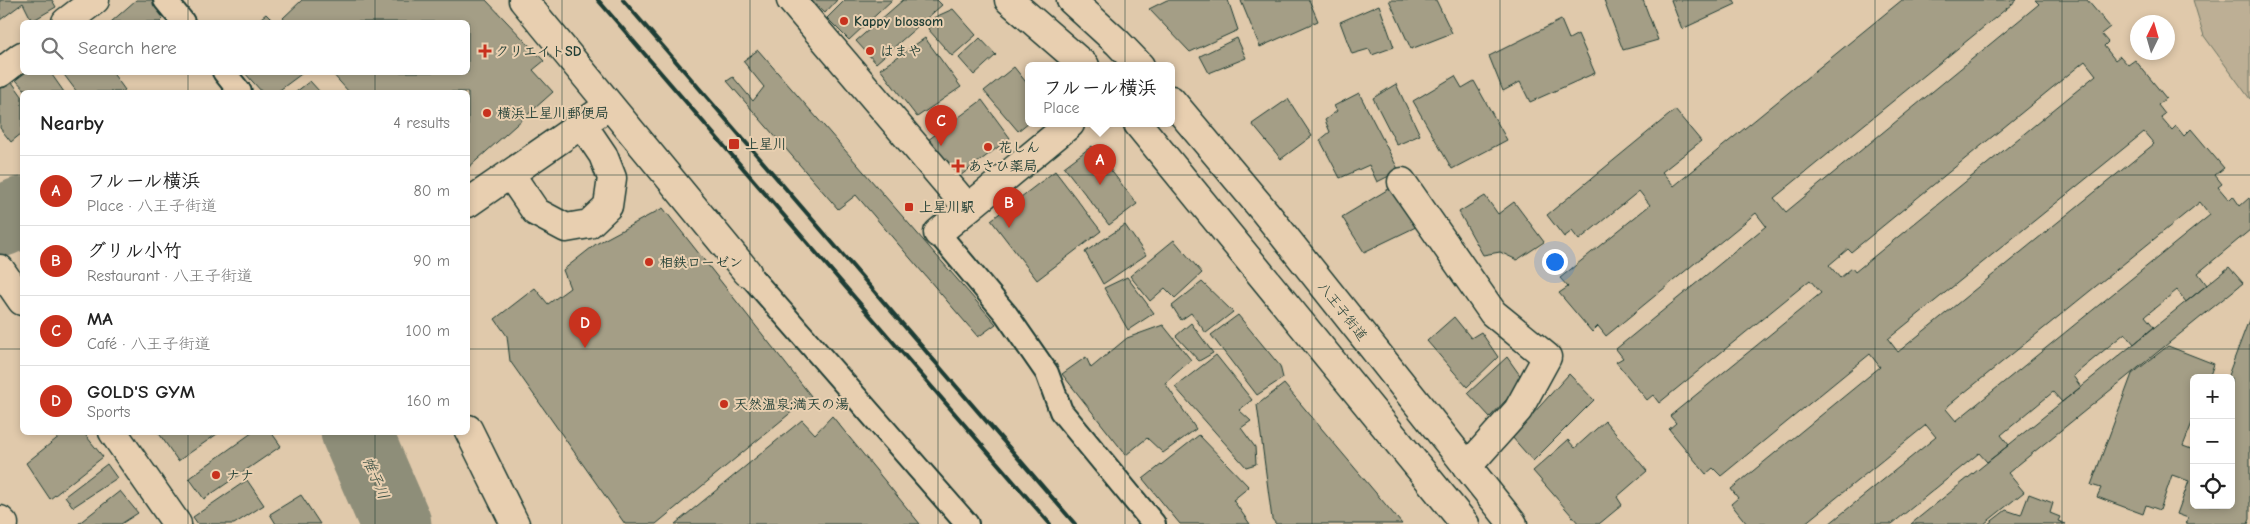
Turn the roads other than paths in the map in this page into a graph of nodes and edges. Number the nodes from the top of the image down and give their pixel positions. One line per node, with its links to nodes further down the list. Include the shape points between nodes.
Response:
1 (95, 0): 7 (main road)
2 (165, 0): 8 (lane)
3 (523, 0): 15 (main road)
4 (791, 0): 23 (main road)
5 (1009, 0): 10 (main road)
6 (1071, 0): 11 (main road)
7 (69, 20)
8 (181, 20)
9 (20, 58): 12 (main road)
10 (1080, 62)
11 (1136, 62)
12 (0, 73)
13 (226, 75): 14 (lane)
14 (238, 90)
15 (610, 105): 17 (main road); 25 (main road)
16 (1175, 105): 28 (main road, 八王子街道)
17 (582, 124): 20 (main road); 20 (main road, via 603,154 612,178 608,206 589,224 566,228 536,212)
18 (1066, 127): 23 (main road)
19 (1140, 127): 35 (main road)
20 (510, 174): 22 (main road)
21 (1402, 182): 28 (main road, via 1493,312 1547,357 1518,410)
22 (470, 202)
23 (968, 208): 24 (main road)
24 (938, 233): 34 (lane, via 1006,314 1047,373 1060,411)
25 (747, 272): 33 (lane)
26 (470, 433): 32 (main road)
27 (115, 435): 31 (main road)
28 (1467, 467): 36 (main road, 八王子街道)
29 (0, 520): 30 (main road)
30 (4, 524)
31 (176, 524)
32 (515, 524)
33 (967, 524)
34 (1154, 524)
35 (1465, 524)
36 (1513, 524)

